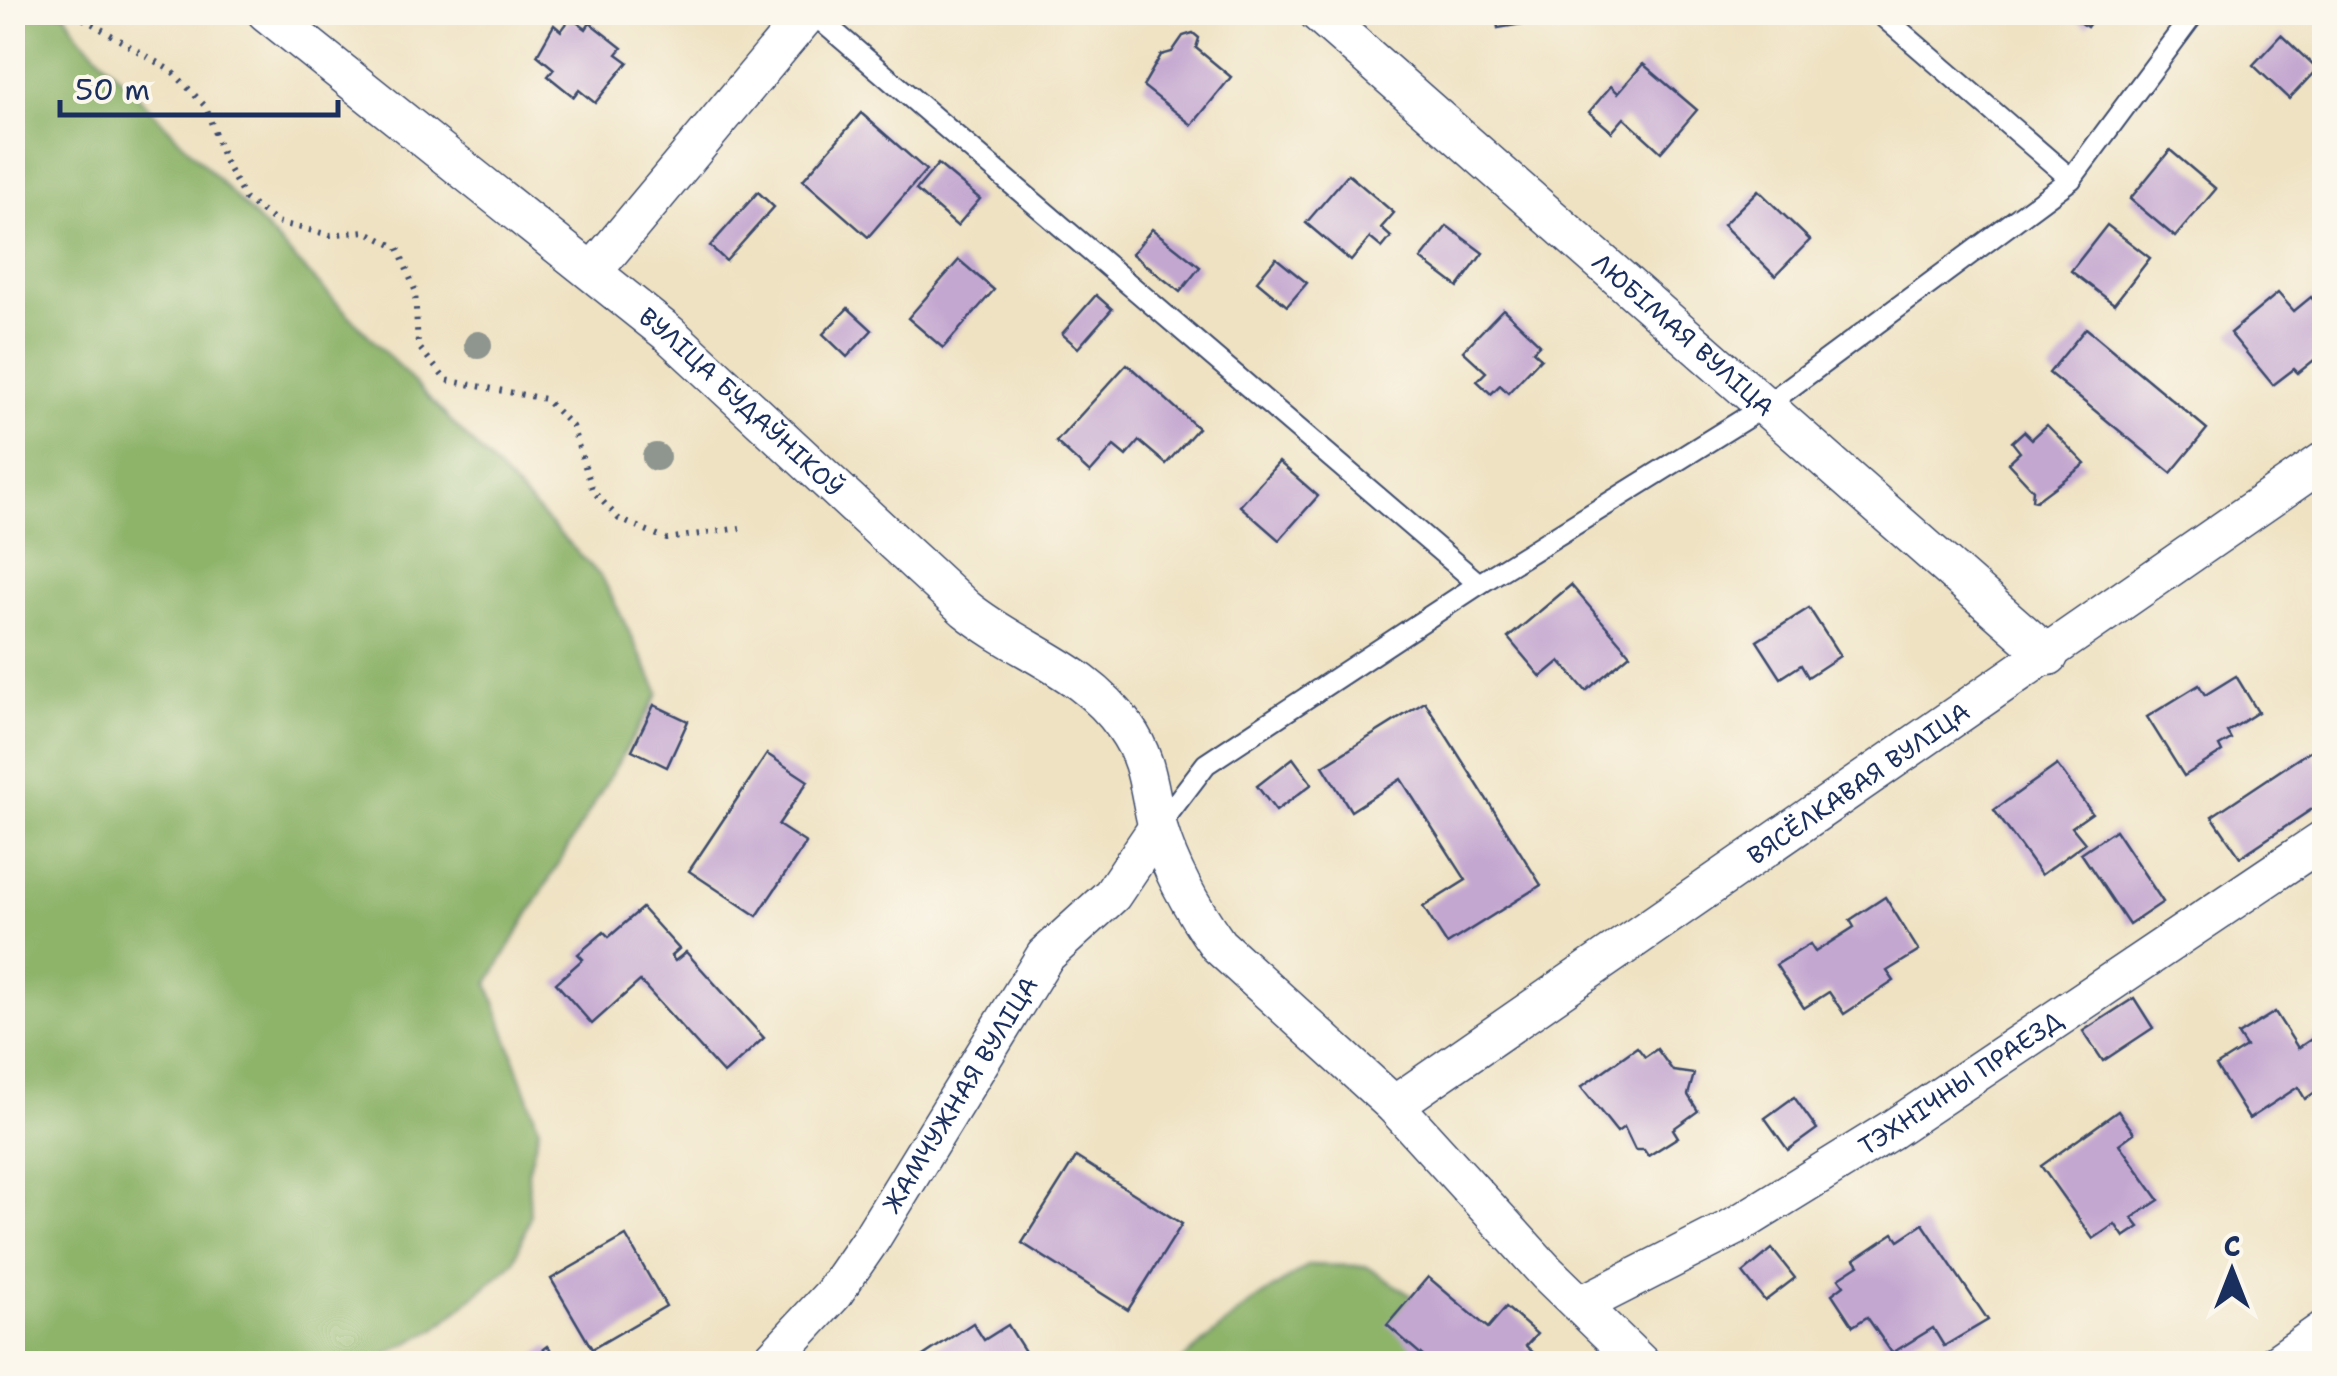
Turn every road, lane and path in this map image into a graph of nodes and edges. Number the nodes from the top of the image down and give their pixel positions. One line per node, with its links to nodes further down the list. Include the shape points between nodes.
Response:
1 (64, 12): 11 (path, via 173,72 206,107 246,199 276,222 330,236 365,231 398,248 416,290 418,346 427,358 446,380 545,399 572,426 593,491 620,520 667,539)
2 (266, 12): 8 (street, ВУЛІЦА БУДАЎНІКОЎ)
3 (810, 12): 8 (street); 12 (lane)
4 (1317, 12): 9 (street, ЛЮБІМАЯ ВУЛІЦА)
5 (1878, 12): 7 (lane)
6 (2195, 12): 7 (lane)
7 (2071, 180): 9 (lane)
8 (592, 271): 14 (street, ВУЛІЦА БУДАЎНІКОЎ, via 668,333 966,610 1069,671 1108,706 1140,755)
9 (1765, 406): 12 (lane); 13 (street, ЛЮБІМАЯ ВУЛІЦА)
10 (2324, 462): 13 (street, ВЯСЁЛКАВАЯ ВУЛІЦА)
11 (740, 528)
12 (1480, 584): 14 (lane, via 1206,764)
13 (2048, 656): 16 (street, ВЯСЁЛКАВАЯ ВУЛІЦА)
14 (1158, 828): 16 (street, ВУЛІЦА БУДАЎНІКОЎ, via 1197,916 1218,944); 19 (street, ЖАМЧУЖНАЯ ВУЛІЦА, via 1112,894 1045,956 871,1239 833,1294)
15 (2324, 839): 17 (street, ТЭХНІЧНЫ ПРАЕЗД, via 1892,1130 1734,1227)
16 (1394, 1105): 17 (street, ВУЛІЦА БУДАЎНІКОЎ)
17 (1582, 1305): 20 (street, ВУЛІЦА БУДАЎНІКОЎ)
18 (2324, 1330): 21 (street)
19 (768, 1364)
20 (1641, 1364)
21 (2276, 1364)

